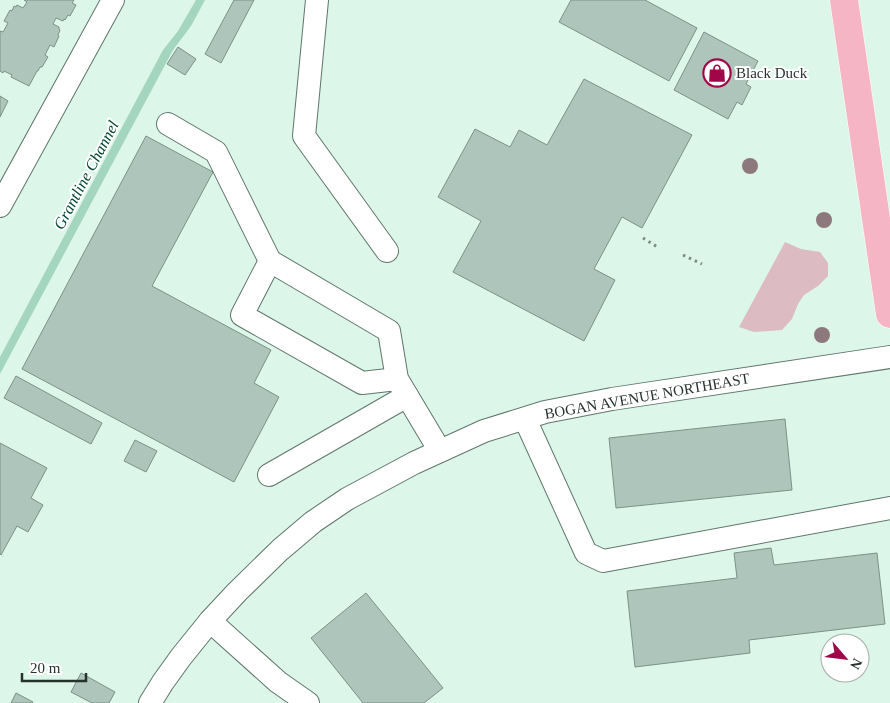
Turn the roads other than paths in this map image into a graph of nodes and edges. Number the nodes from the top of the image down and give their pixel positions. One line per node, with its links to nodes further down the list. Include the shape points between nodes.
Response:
1 (112, 0): 5 (street)
2 (317, 0): 6 (street, via 304,136)
3 (844, 0): 8 (main road)
4 (168, 124): 7 (street, via 216,152)
5 (0, 206)
6 (387, 251)
7 (270, 261): 10 (street, via 390,331); 10 (street, via 242,315 362,384)
8 (890, 314)
9 (890, 357): 11 (street, BOGAN AVENUE NORTHEAST, via 612,399)
10 (402, 388): 12 (street); 13 (street)
11 (525, 419): 12 (street, BOGAN AVENUE NORTHEAST); 14 (street, via 586,552 603,561)
12 (440, 451): 15 (street, BOGAN AVENUE NORTHEAST, via 347,499 313,522 280,550)
13 (269, 475)
14 (890, 508)
15 (210, 621): 16 (street, BOGAN AVENUE NORTHEAST); 17 (street, via 271,676)
16 (150, 703)
17 (308, 703)

